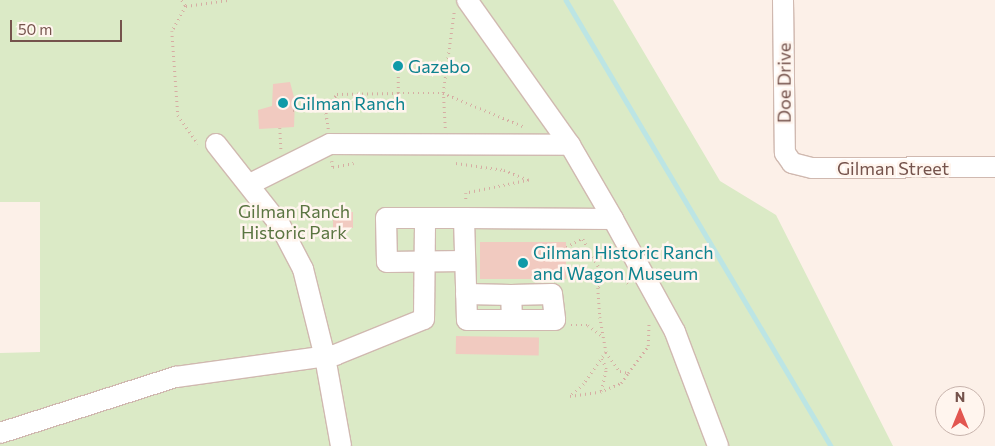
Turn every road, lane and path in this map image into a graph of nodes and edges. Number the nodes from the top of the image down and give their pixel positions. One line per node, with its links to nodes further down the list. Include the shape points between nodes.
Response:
1 (182, 0): 5 (path)
2 (228, 0): 5 (path)
3 (783, 0): 18 (street, Doe Drive, via 785,153)
4 (460, 5): 8 (path); 15 (street)
5 (186, 6): 13 (path, via 172,32 178,115 197,144)
6 (398, 70): 7 (path)
7 (398, 93): 8 (path); 9 (path, via 337,94 325,108)
8 (443, 93): 11 (path); 16 (path)
9 (293, 110)
10 (280, 128): 12 (path)
11 (534, 130)
12 (280, 136)
13 (216, 144): 20 (street)
14 (330, 144): 16 (street); 17 (path, via 333,167); 20 (street)
15 (570, 145): 16 (street); 23 (street)
16 (449, 154): 21 (path, via 529,180 466,193)
17 (356, 162)
18 (792, 163): 19 (street, Gilman Street, via 812,168)
19 (995, 167)
20 (250, 184): 36 (street, via 280,225 303,268)
21 (465, 212): 22 (street); 23 (street); 25 (street)
22 (425, 218): 26 (street); 26 (street, via 386,218 387,262)
23 (613, 219): 42 (street, via 675,332)
24 (582, 239): 27 (path)
25 (465, 260): 26 (street); 29 (street)
26 (426, 261): 36 (street, via 424,319)
27 (605, 278): 28 (path, via 615,274 629,284); 34 (path, via 598,288 598,298)
28 (632, 291)
29 (466, 294): 30 (street); 31 (street, via 467,320)
30 (511, 296): 31 (street); 31 (street, via 552,294 555,320)
31 (512, 320)
32 (648, 321): 38 (path, via 648,346)
33 (565, 326): 34 (path, via 588,326)
34 (605, 338): 35 (path)
35 (606, 352): 37 (path); 38 (path, via 620,371)
36 (325, 357): 40 (street, via 176,377); 41 (street)
37 (602, 359): 39 (path, via 605,381); 39 (path, via 584,384 570,396)
38 (628, 373): 39 (path, via 621,383)
39 (600, 392)
40 (0, 432)
41 (341, 446)
42 (718, 446)

